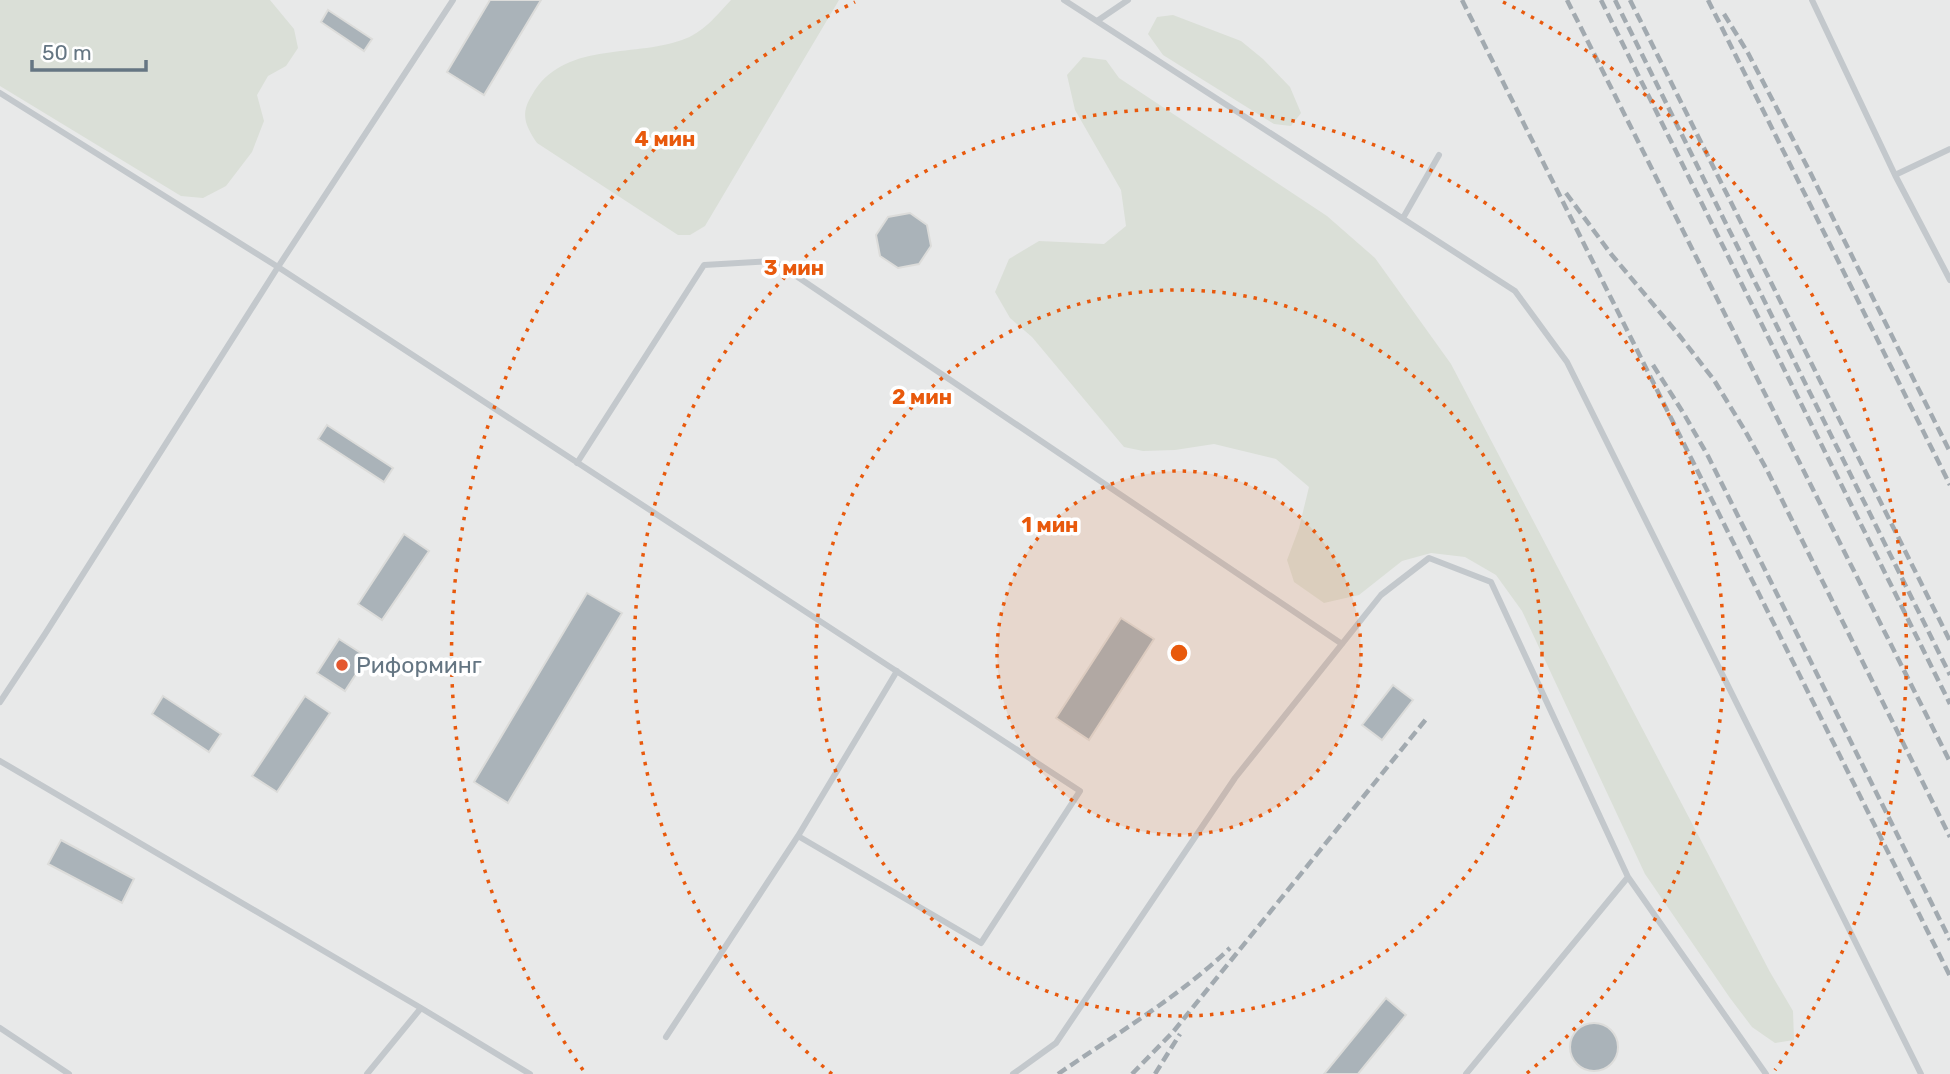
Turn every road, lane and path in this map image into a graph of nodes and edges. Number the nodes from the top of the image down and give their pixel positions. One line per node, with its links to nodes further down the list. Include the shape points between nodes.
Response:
1 (453, 0): 11 (lane)
2 (1064, 0): 5 (lane)
3 (1128, 0): 5 (lane)
4 (1812, 0): 9 (lane)
5 (1097, 21): 10 (lane)
6 (0, 93): 11 (lane)
7 (1950, 149): 9 (lane)
8 (1439, 155): 10 (lane)
9 (1895, 175): 12 (lane)
10 (1403, 218): 29 (lane, via 1515,291 1567,362)
11 (278, 267): 13 (lane); 16 (lane)
12 (1950, 279)
13 (577, 463): 14 (lane, via 704,265 774,261); 15 (lane)
14 (1342, 644): 19 (lane, via 1381,595 1429,558 1491,582); 26 (lane, via 1235,778 1056,1043)
15 (897, 671): 18 (lane); 18 (lane, via 1080,791 981,943)
16 (0, 702)
17 (0, 761): 20 (lane)
18 (798, 836): 22 (lane)
19 (1628, 877): 27 (lane); 28 (lane)
20 (421, 1008): 24 (lane); 25 (lane)
21 (0, 1028): 23 (lane)
22 (666, 1037)
23 (69, 1074)
24 (367, 1074)
25 (530, 1074)
26 (1013, 1074)
27 (1466, 1074)
28 (1766, 1074)
29 (1921, 1074)

